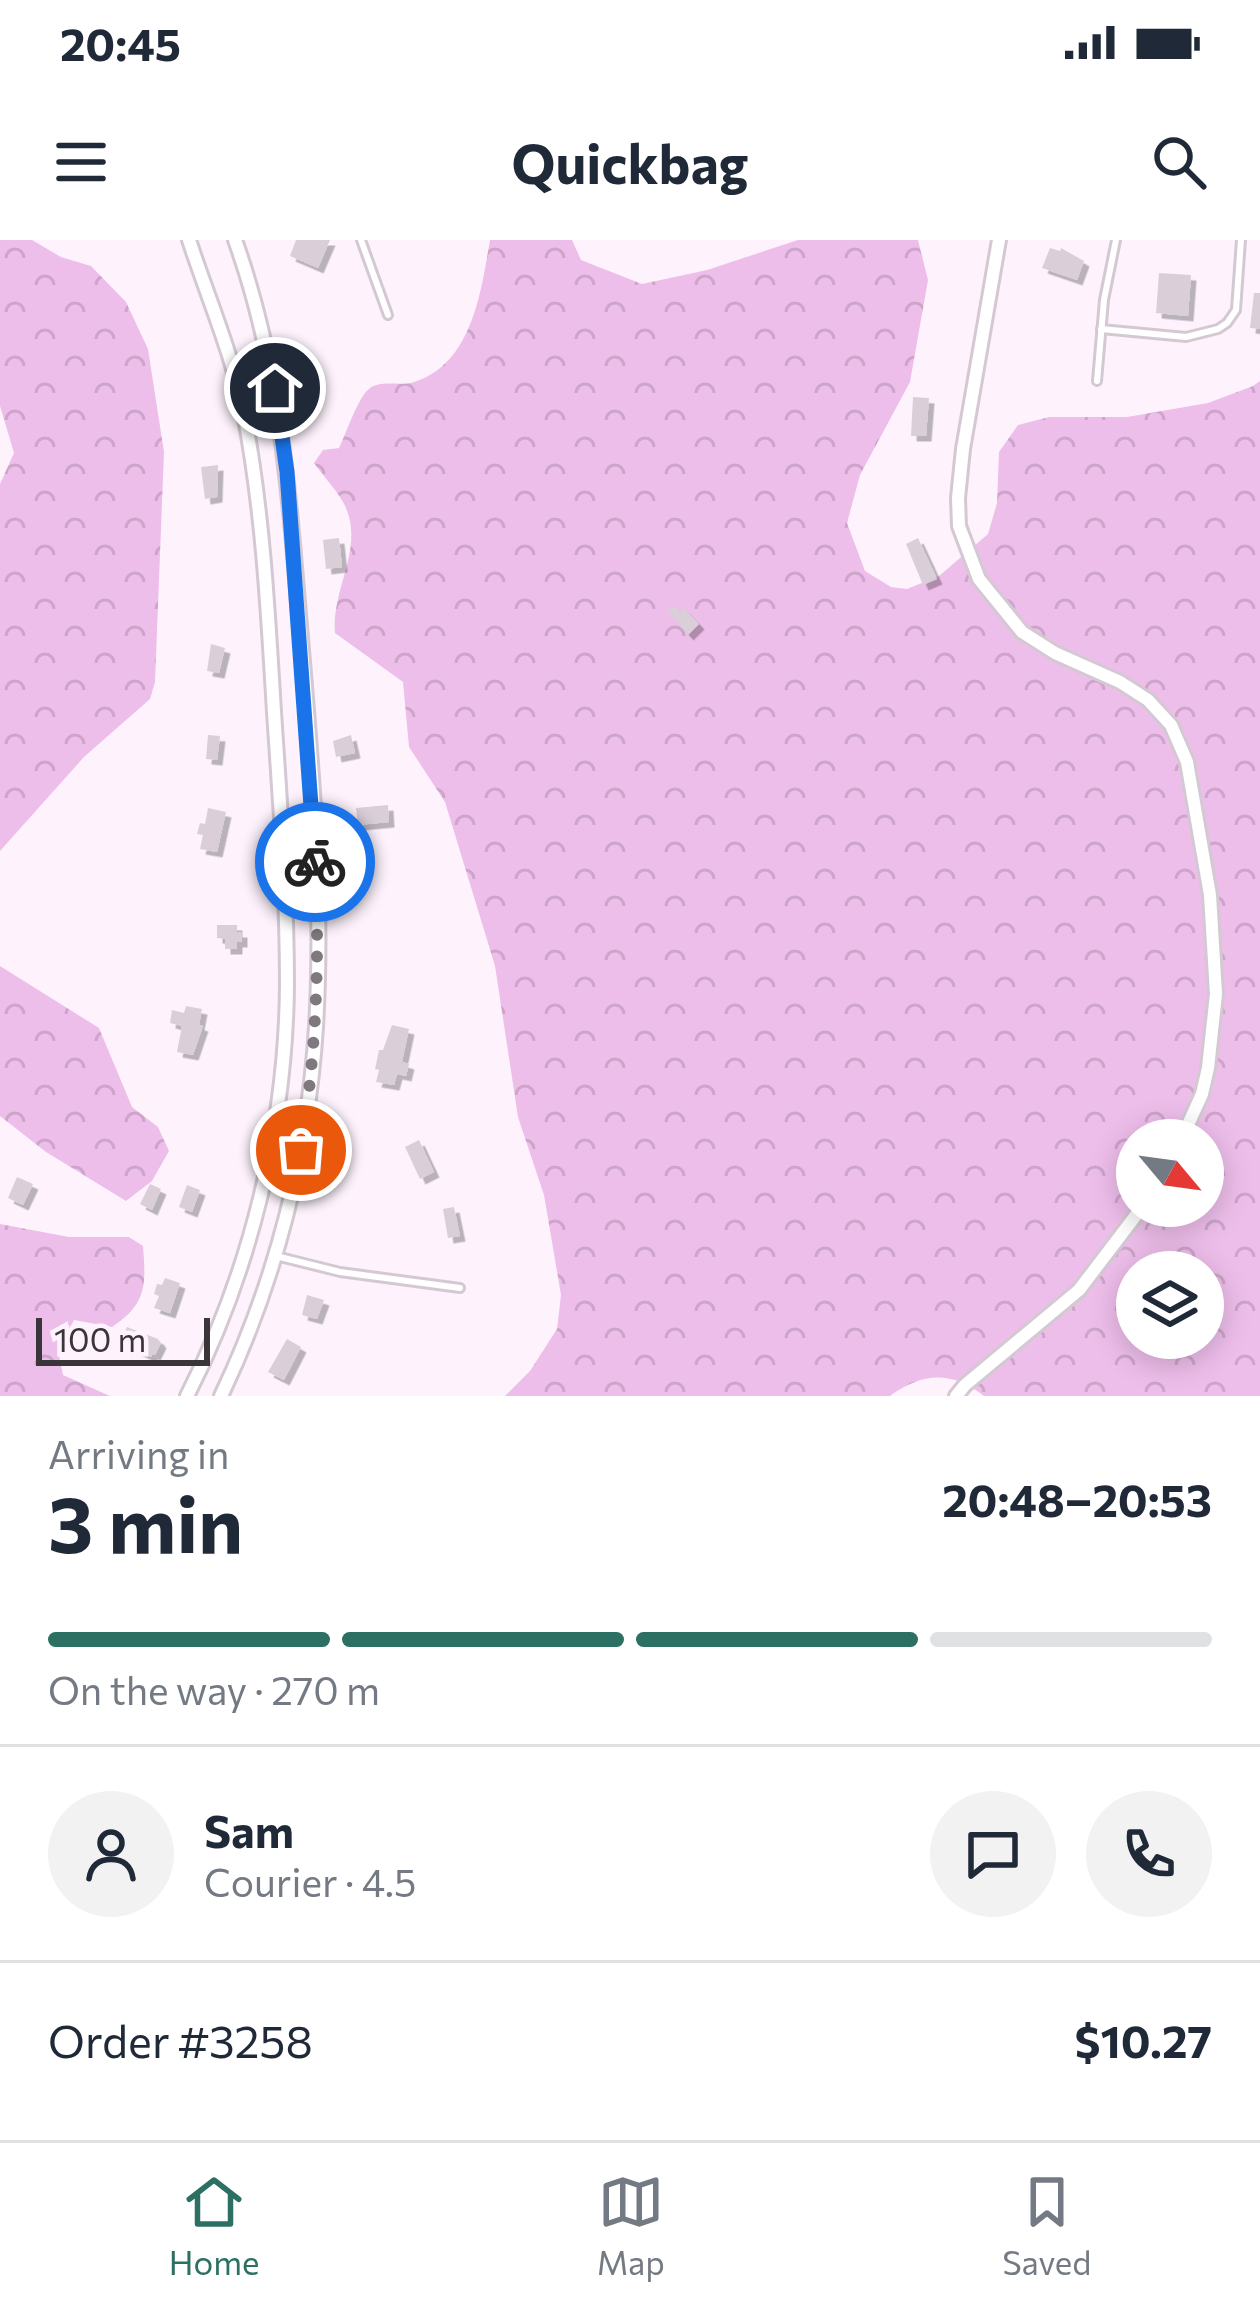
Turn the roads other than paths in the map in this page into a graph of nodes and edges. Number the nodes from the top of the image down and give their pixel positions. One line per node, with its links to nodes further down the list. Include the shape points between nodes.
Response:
1 (190, 240): 11 (street, via 233,371 255,476)
2 (235, 240): 10 (street, via 282,432)
3 (361, 240): 7 (lane)
4 (999, 240): 12 (street, via 963,449 959,526 979,579 1022,632 1148,700 1171,725 1187,762 1210,895 1216,994 1208,1068)
5 (1116, 240): 8 (lane)
6 (1241, 240): 8 (lane, via 1236,310 1218,329 1186,337)
7 (388, 315)
8 (1101, 329): 9 (lane)
9 (1097, 381)
10 (314, 839): 11 (lane); 14 (street, via 316,1029 301,1150)
11 (283, 843): 16 (street, via 286,988 272,1138 243,1256)
12 (1191, 1119)
13 (1127, 1227): 18 (street, via 1079,1290)
14 (275, 1256): 15 (lane); 17 (street)
15 (460, 1288)
16 (187, 1396)
17 (220, 1396)
18 (956, 1396)

